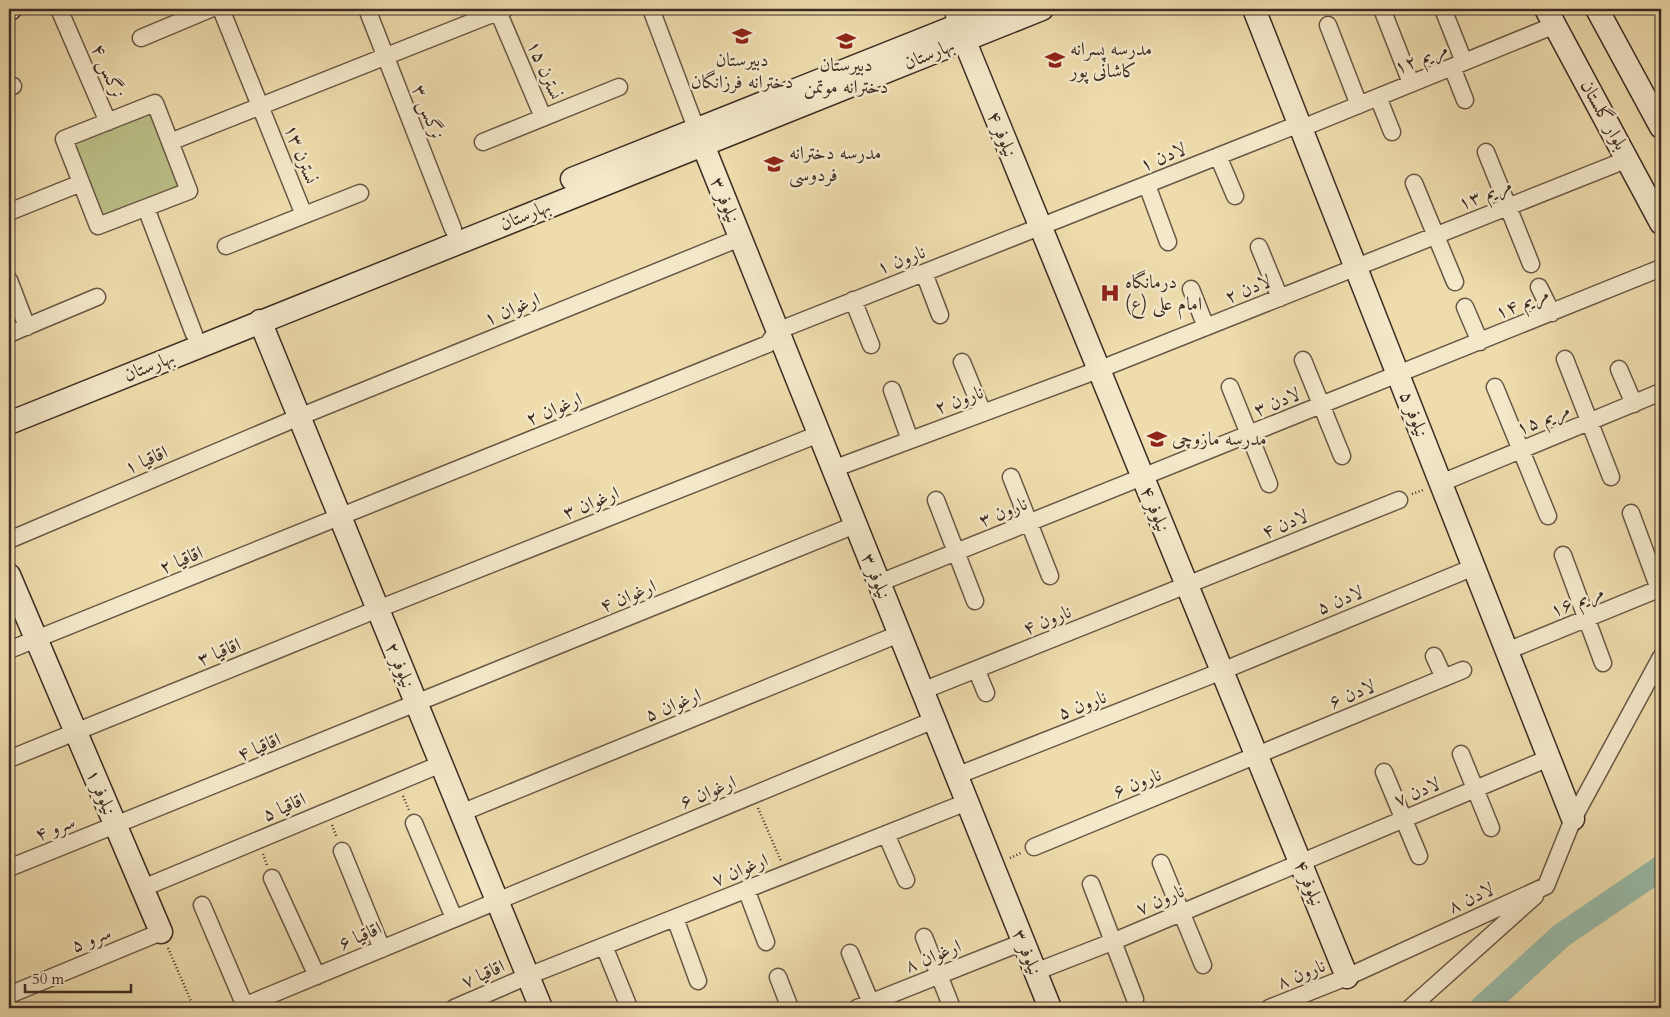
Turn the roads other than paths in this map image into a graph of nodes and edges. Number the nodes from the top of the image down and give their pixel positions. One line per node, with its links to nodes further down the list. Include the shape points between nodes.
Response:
1 (59, 9): 26 (street, نرگس ۴)
2 (210, 9): 16 (street)
3 (221, 9): 24 (street, نسترن ۱۳)
4 (367, 9): 17 (street, نرگس ۳)
5 (651, 9): 30 (street)
6 (998, 9): 14 (street, بهارستان)
7 (1042, 9): 14 (street, بهارستان)
8 (1254, 9): 28 (street, نیلوفر ۵)
9 (1382, 9): 19 (street)
10 (1443, 9): 18 (street)
11 (1597, 9): 27 (street)
12 (500, 10): 17 (street); 25 (street, نسترن ۱۵)
13 (1550, 17): 18 (street, مریم ۱۲); 35 (street, بلوار گلستان)
14 (958, 25): 30 (street, بهارستان); 46 (street, نیلوفر ۴)
15 (1328, 25): 23 (street)
16 (141, 38)
17 (386, 56): 24 (street); 47 (street, نرگس ۳)
18 (1458, 64): 19 (street, مریم ۱۲); 22 (street)
19 (1411, 83): 21 (street, مریم ۱۲)
20 (619, 87): 25 (street, نسترن ۱۵)
21 (1378, 97): 23 (street, مریم ۱۲); 29 (street)
22 (1465, 100)
23 (1359, 105): 28 (street, مریم ۱۲)
24 (262, 106): 31 (street); 44 (street, نسترن ۱۳)
25 (543, 118): 32 (street, نسترن ۱۵)
26 (108, 122): 31 (street, via 155,103); 36 (street, via 64,139)
27 (1661, 126)
28 (1302, 128): 34 (street, لادن ۱, via 1290,128); 54 (street, نیلوفر ۵)
29 (1392, 132)
30 (699, 136): 47 (street, بهارستان); 49 (street, نیلوفر ۳); 67 (street, بهارستان)
31 (170, 142): 42 (street, via 189,191)
32 (483, 142)
33 (1486, 152): 41 (street)
34 (1218, 156): 38 (street, لادن ۱); 40 (street)
35 (1628, 158): 41 (street, مریم ۱۳); 45 (street, بلوار گلستان)
36 (81, 183): 42 (street, via 98,226); 43 (street)
37 (1414, 183): 48 (street)
38 (1147, 185): 46 (street, لادن ۱); 50 (street)
39 (360, 193): 44 (street, نسترن ۱۳)
40 (1234, 196)
41 (1508, 206): 48 (street, مریم ۱۳); 53 (street)
42 (146, 208): 72 (street)
43 (9, 212)
44 (304, 215): 51 (street, نسترن ۱۳)
45 (1661, 223)
46 (1040, 227): 56 (street, نارون ۱); 79 (street, نیلوفر ۴)
47 (453, 229): 72 (street, بهارستان)
48 (1436, 236): 54 (street, مریم ۱۳); 58 (street)
49 (740, 238): 70 (street, نیلوفر ۳); 89 (street, ارغوان ۱)
50 (1168, 242)
51 (226, 246)
52 (1259, 247): 62 (street)
53 (1530, 264)
54 (1356, 267): 62 (street, لادن ۲); 80 (street, نیلوفر ۵)
55 (1661, 268): 65 (street, مریم ۱۴)
56 (924, 273): 63 (street, نارون ۱); 66 (street)
57 (9, 280): 68 (street)
58 (1454, 282)
59 (1539, 287): 65 (street)
60 (1191, 289): 69 (street)
61 (97, 297): 68 (street)
62 (1280, 298): 69 (street, لادن ۲)
63 (854, 300): 70 (street, نارون ۱); 74 (street)
64 (1465, 307): 73 (street)
65 (1552, 313): 73 (street, مریم ۱۴)
66 (940, 315)
67 (260, 321): 89 (street, نیلوفر ۲); 91 (street, بهارستان)
68 (27, 327): 71 (street)
69 (1206, 327): 79 (street, لادن ۲)
70 (777, 331): 92 (street, نیلوفر ۳); 107 (street, ارغوان ۲, via 768,344)
71 (9, 334)
72 (194, 334): 87 (street, بهارستان)
73 (1480, 342): 80 (street, مریم ۱۴)
74 (871, 344)
75 (1565, 359): 90 (street)
76 (1303, 360): 86 (street)
77 (962, 362): 88 (street)
78 (1619, 369): 85 (street)
79 (1098, 370): 88 (street, نارون ۲); 100 (street, نیلوفر ۴)
80 (1398, 375): 86 (street, لادن ۳); 101 (street, نیلوفر ۵)
81 (1230, 386): 93 (street)
82 (1495, 387): 95 (street)
83 (892, 390): 94 (street)
84 (1660, 395): 85 (street, مریم ۱۵)
85 (1634, 404): 90 (street, مریم ۱۵)
86 (1322, 406): 93 (street, لادن ۳); 96 (street)
87 (9, 409)
88 (983, 413): 94 (street, نارون ۲)
89 (299, 417): 107 (street, نیلوفر ۲); 110 (street, اقاقیا ۱)
90 (1590, 422): 95 (street, مریم ۱۵); 99 (street)
91 (9, 423)
92 (819, 434): 97 (street, نیلوفر ۳); 120 (street, ارغوان ۳)
93 (1249, 435): 100 (street, لادن ۳); 102 (street)
94 (910, 440): 97 (street, نارون ۲)
95 (1521, 450): 101 (street, مریم ۱۵); 106 (street)
96 (1342, 456)
97 (833, 469): 109 (street, نیلوفر ۳)
98 (1012, 477): 108 (street)
99 (1611, 477)
100 (1143, 478): 108 (street, نارون ۳); 117 (street, نیلوفر ۴)
101 (1441, 483): 113 (street, نیلوفر ۵)
102 (1269, 484)
103 (936, 500): 111 (street)
104 (1399, 500): 117 (street, لادن ۴)
105 (1631, 513): 118 (street)
106 (1548, 516)
107 (341, 518): 120 (street, نیلوفر ۲); 123 (street, اقاقیا ۲)
108 (1029, 523): 111 (street, نارون ۳); 115 (street)
109 (855, 525): 116 (street, نیلوفر ۳); 135 (street, ارغوان ۴)
110 (9, 540)
111 (956, 553): 116 (street, نارون ۳); 119 (street)
112 (1563, 555): 121 (street)
113 (1474, 567): 125 (street, نیلوفر ۵); 131 (street, لادن ۵)
114 (9, 575): 123 (street, نیلوفر ۱)
115 (1050, 576)
116 (878, 583): 122 (street, نیلوفر ۳)
117 (1186, 584): 130 (street, نارون ۴); 131 (street, نیلوفر ۴)
118 (1660, 589): 121 (street, مریم ۱۶)
119 (975, 601)
120 (378, 609): 135 (street, نیلوفر ۲); 137 (street, اقاقیا ۳)
121 (1587, 618): 125 (street, مریم ۱۶); 128 (street)
122 (899, 634): 133 (street, نیلوفر ۳); 147 (street, ارغوان ۵)
123 (36, 639): 124 (street, اقاقیا ۲); 137 (street, نیلوفر ۱)
124 (9, 650)
125 (1507, 651): 140 (street, نیلوفر ۵)
126 (1434, 656): 132 (street)
127 (1661, 657): 149 (street)
128 (1603, 663)
129 (1463, 670): 132 (street, لادن ۶)
130 (977, 671): 133 (street, نارون ۴); 134 (street)
131 (1222, 671): 139 (street, نیلوفر ۴); 144 (street, نارون ۵)
132 (1444, 678): 139 (street, لادن ۶)
133 (922, 691): 136 (street, نیلوفر ۳)
134 (986, 693)
135 (416, 704): 142 (street, نیلوفر ۲); 151 (street, اقاقیا ۴)
136 (934, 720): 144 (street, نیلوفر ۳); 166 (street, ارغوان ۶)
137 (76, 732): 141 (street, اقاقیا ۳); 151 (street, نیلوفر ۱)
138 (1461, 754): 145 (street)
139 (1256, 755): 154 (street, نارون ۶); 157 (street, نیلوفر ۴)
140 (1549, 758): 145 (street, لادن ۷); 149 (street, نیلوفر ۵)
141 (9, 759)
142 (441, 764): 147 (street, نیلوفر ۲); 164 (street, اقاقیا ۵)
143 (1384, 772): 148 (street)
144 (956, 776): 146 (street, نیلوفر ۳)
145 (1475, 789): 148 (street, لادن ۷); 152 (street)
146 (967, 802): 153 (street, ارغوان ۷); 174 (street, نیلوفر ۳)
147 (461, 813): 166 (street, نیلوفر ۲)
148 (1404, 819): 156 (street); 157 (street, لادن ۷)
149 (1573, 819): 163 (street)
150 (414, 823): 169 (street)
151 (116, 826): 159 (street, سرو ۴); 164 (street, نیلوفر ۱)
152 (1490, 828)
153 (886, 834): 161 (street); 165 (street, ارغوان ۷)
154 (1034, 847)
155 (342, 852): 177 (street)
156 (1419, 856)
157 (1300, 862): 168 (street, نارون ۷); 185 (street, نیلوفر ۴)
158 (1161, 863): 168 (street)
159 (9, 868)
160 (272, 878): 182 (street)
161 (906, 880)
162 (1091, 884): 175 (street)
163 (1546, 886): 185 (street, لادن ۸); 198 (street)
164 (142, 888): 171 (street, نیلوفر ۱)
165 (746, 889): 170 (street, ارغوان ۷); 173 (street)
166 (497, 901): 169 (street, اقاقیا ۶); 183 (street, نیلوفر ۲)
167 (202, 905): 191 (street)
168 (1182, 912): 175 (street, نارون ۷); 179 (street)
169 (454, 918): 177 (street, اقاقیا ۶)
170 (675, 918): 176 (street, ارغوان ۷); 186 (street)
171 (161, 932): 187 (street, سرو ۵)
172 (924, 937): 181 (street)
173 (766, 942)
174 (1023, 942): 180 (street, نیلوفر ۳); 181 (street, ارغوان ۸)
175 (1112, 942): 180 (street, نارون ۷); 188 (street)
176 (604, 946): 183 (street, ارغوان ۷); 189 (street)
177 (382, 949): 182 (street, اقاقیا ۶)
178 (850, 953): 190 (street)
179 (1203, 965)
180 (1035, 972): 196 (street, نیلوفر ۳)
181 (940, 975): 190 (street, ارغوان ۸); 195 (street)
182 (317, 976): 191 (street, اقاقیا ۶)
183 (528, 976): 192 (street, اقاقیا ۷); 193 (street, نیلوفر ۲)
184 (778, 977): 194 (street)
185 (1347, 977): 197 (street, نارون ۸)
186 (698, 981)
187 (9, 994)
188 (1135, 998)
189 (628, 1005)
190 (867, 1006)
191 (242, 1007)
192 (454, 1008)
193 (541, 1008)
194 (790, 1008)
195 (952, 1008)
196 (1050, 1008)
197 (1269, 1008)
198 (1410, 1008)

